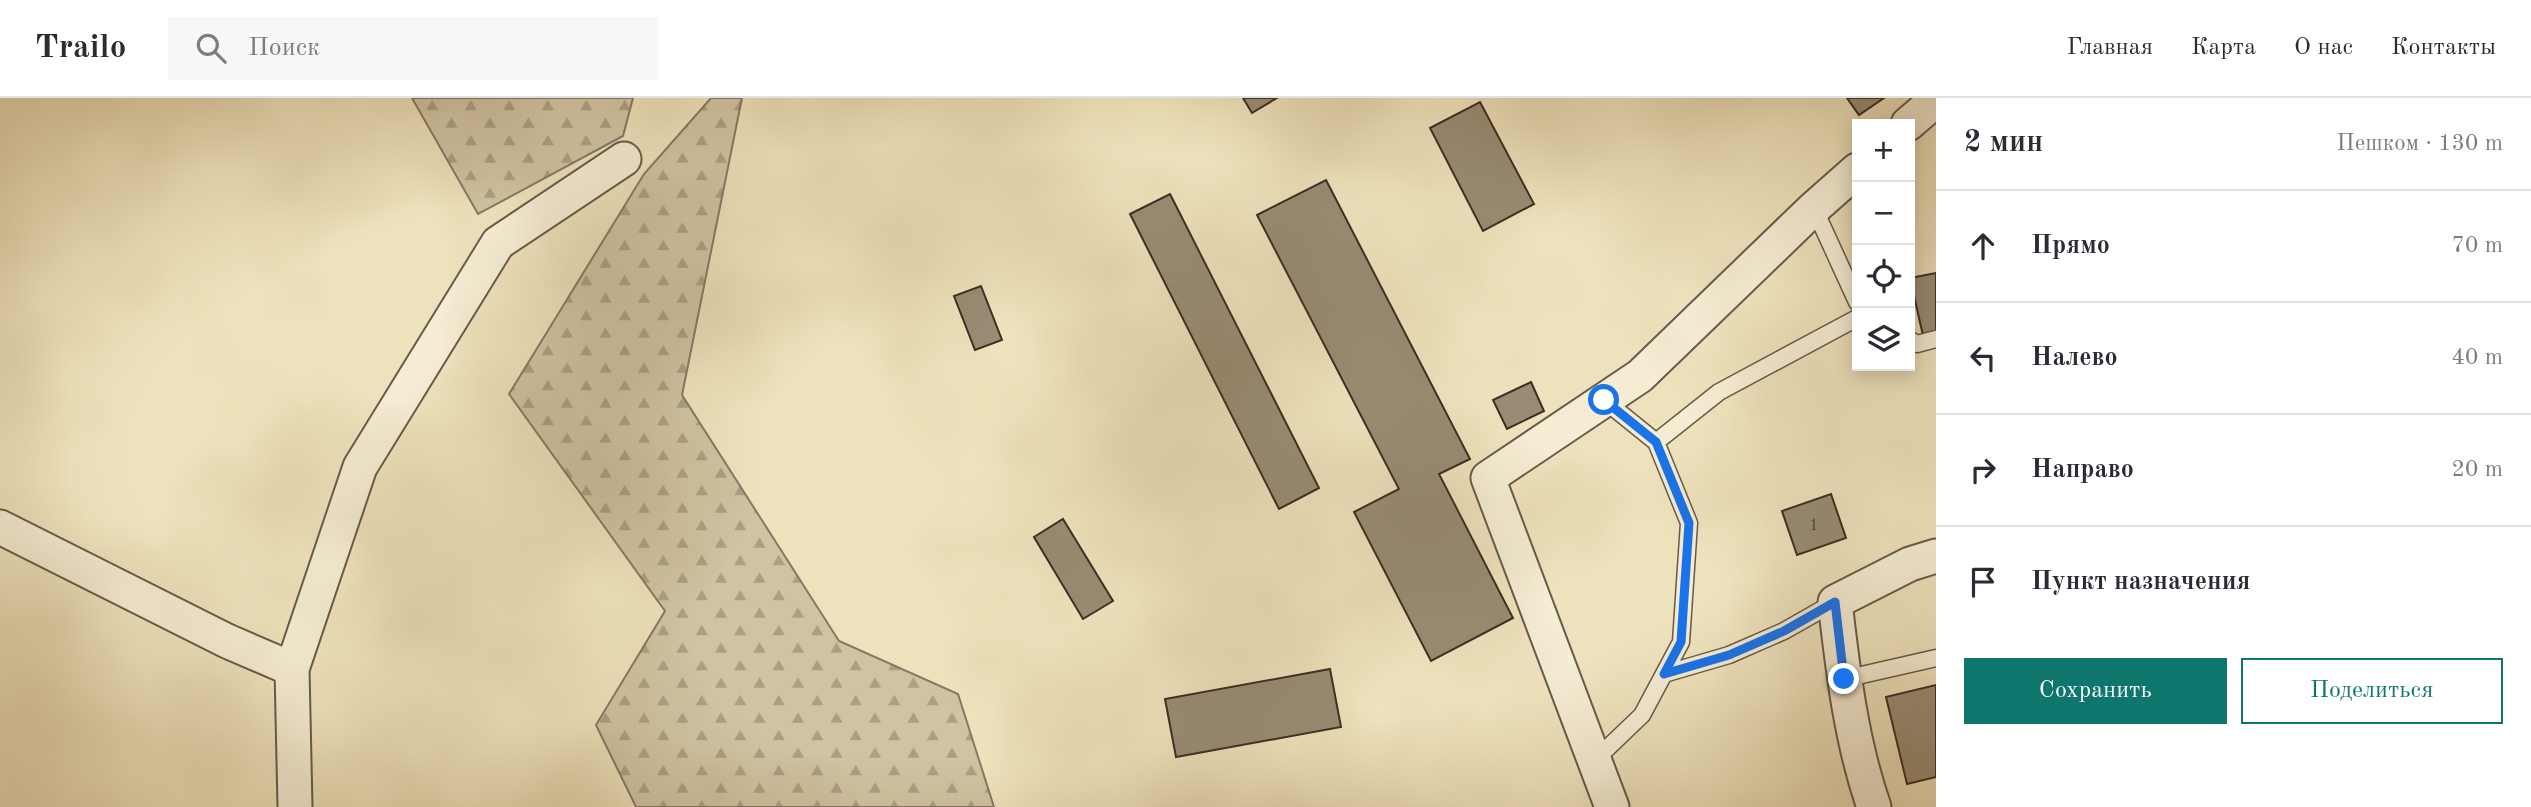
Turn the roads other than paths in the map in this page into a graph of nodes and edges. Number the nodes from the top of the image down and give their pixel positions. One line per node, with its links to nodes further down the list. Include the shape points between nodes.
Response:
1 (1936, 100): 2 (street)
2 (1915, 119)
3 (624, 159): 16 (street, via 498,243 360,467)
4 (1852, 174): 5 (street)
5 (1814, 208): 6 (lane); 10 (street, via 1640,376)
6 (1852, 291)
7 (1852, 321): 11 (lane, via 1719,392)
8 (1936, 339): 9 (lane)
9 (1915, 343)
10 (1604, 400): 11 (lane); 19 (street, via 1488,478)
11 (1656, 442): 17 (lane, via 1689,523 1681,642)
12 (0, 527): 16 (street)
13 (1936, 556): 14 (street)
14 (1835, 602): 17 (lane, via 1729,655); 18 (street)
15 (1936, 658): 18 (lane)
16 (292, 669): 20 (street)
17 (1664, 674): 19 (lane, via 1642,715)
18 (1844, 679): 22 (street)
19 (1595, 760): 21 (street)
20 (295, 807)
21 (1612, 807)
22 (1874, 807)

